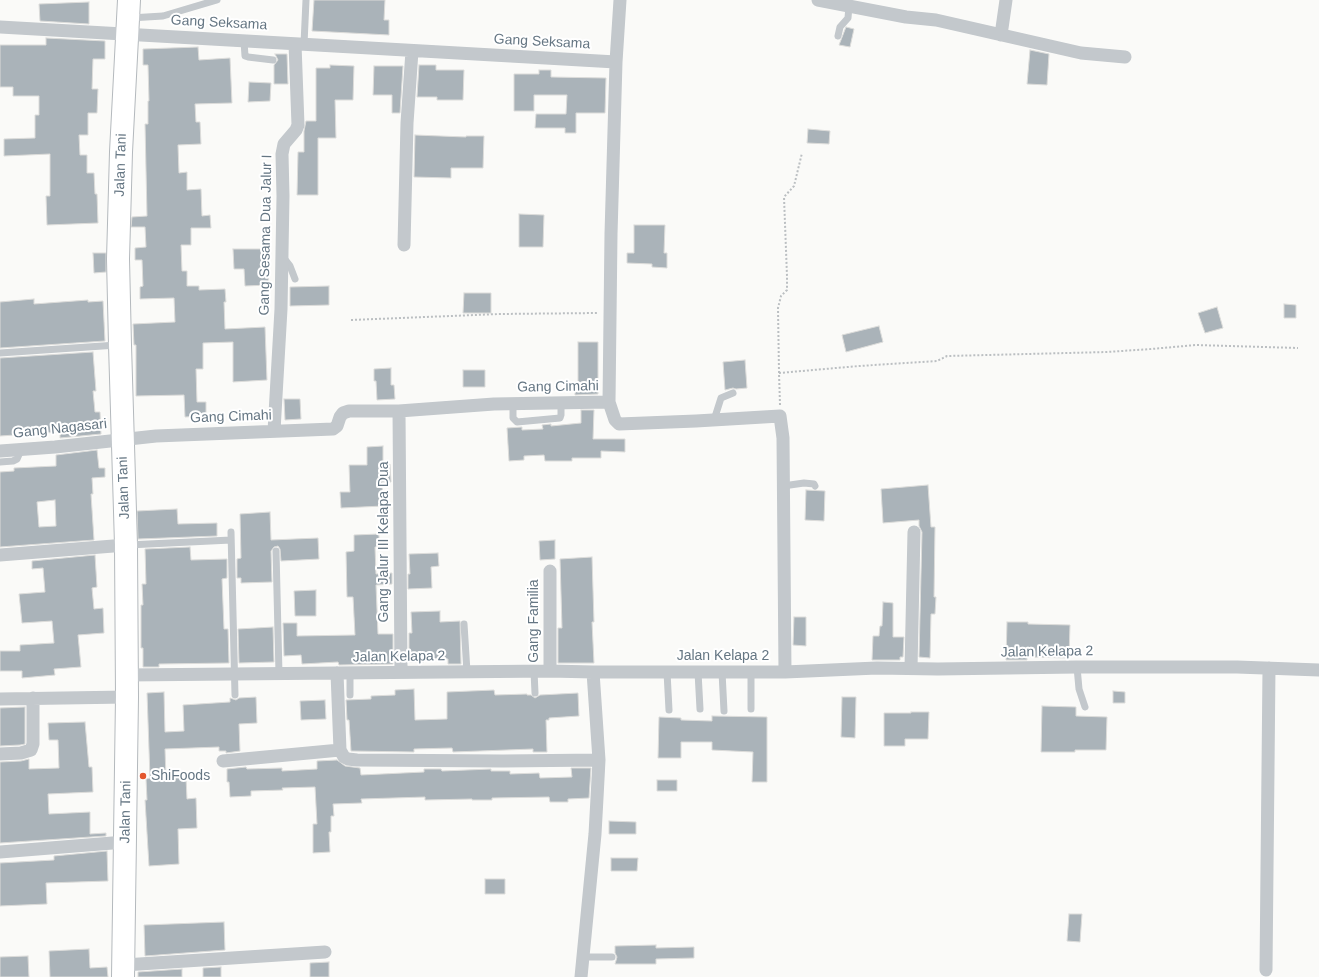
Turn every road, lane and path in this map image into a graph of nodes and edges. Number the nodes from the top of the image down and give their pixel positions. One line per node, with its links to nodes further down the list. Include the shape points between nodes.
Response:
1 (217, 0): 7 (lane, via 163,16)
2 (306, 0): 12 (lane)
3 (620, 0): 16 (street)
4 (818, 0): 6 (street)
5 (1006, 0): 9 (street)
6 (849, 6): 9 (street, via 936,20); 10 (lane, via 848,18 840,27)
7 (128, 17): 8 (street, Gang Seksama); 11 (street, Gang Seksama); 23 (highway, Jalan Tani, via 118,259)
8 (0, 27)
9 (1001, 35): 14 (street, via 1081,53)
10 (838, 36)
11 (244, 41): 12 (street, Gang Seksama); 15 (lane, via 245,56 248,58)
12 (300, 44): 13 (street, Gang Seksama); 19 (street, Gang Sesama Dua Jalur I, via 298,125 284,144 282,154)
13 (412, 50): 16 (street, Gang Seksama); 18 (street, via 407,123)
14 (1125, 57)
15 (273, 60)
16 (616, 62): 21 (street)
17 (802, 153): 26 (path, via 794,186 784,197 787,290 781,296 778,308)
18 (404, 245)
19 (282, 257): 20 (lane, via 290,266); 34 (street, Gang Sesama Dua Jalur I)
20 (295, 279)
21 (609, 312): 22 (path); 28 (street)
22 (351, 320)
23 (120, 345): 25 (lane); 35 (highway, Jalan Tani)
24 (1298, 348): 26 (path, via 1196,345 1107,352 947,356 937,361)
25 (0, 353)
26 (779, 373): 32 (path)
27 (733, 393): 33 (lane, via 721,398)
28 (609, 402): 29 (street, Gang Cimahi); 33 (street, Gang Cimahi, via 614,420 619,424)
29 (561, 403): 30 (street, Gang Cimahi); 30 (lane, via 560,418 517,422 514,418)
30 (513, 404): 31 (street, Gang Cimahi)
31 (399, 411): 34 (street, Gang Cimahi, via 349,411 343,413 333,429); 53 (street, Gang Jalur III Kelapa Dua)
32 (780, 416): 33 (street, Gang Cimahi); 39 (street, via 783,438)
33 (714, 420)
34 (274, 431): 35 (street, Gang Cimahi)
35 (122, 439): 36 (street, Gang Nagasari); 42 (highway, Jalan Tani)
36 (21, 450): 37 (street, Gang Nagasari); 38 (lane, via 17,459)
37 (0, 451)
38 (0, 462)
39 (783, 486): 40 (lane, via 804,483); 60 (street)
40 (815, 486)
41 (914, 532): 48 (street)
42 (126, 545): 44 (street); 62 (lane, via 231,536); 64 (highway, Jalan Tani)
43 (276, 551): 63 (lane)
44 (0, 555)
45 (550, 571): 52 (street, Gang Familia)
46 (464, 624): 54 (lane)
47 (1077, 667): 48 (street, Jalan Kelapa 2); 49 (street, Jalan Kelapa 2); 71 (lane, via 1079,689)
48 (911, 668): 60 (street, Jalan Kelapa 2)
49 (1269, 668): 50 (street, Jalan Kelapa 2); 85 (street)
50 (1319, 670)
51 (534, 671): 52 (street, Jalan Kelapa 2); 54 (street, Jalan Kelapa 2); 65 (lane)
52 (550, 671): 55 (street, Jalan Kelapa 2)
53 (401, 672): 54 (street, Jalan Kelapa 2); 61 (street, Jalan Kelapa 2)
54 (467, 672)
55 (593, 672): 56 (street, Jalan Kelapa 2); 78 (street)
56 (667, 672): 57 (street, Jalan Kelapa 2); 74 (lane)
57 (698, 672): 58 (street, Jalan Kelapa 2); 73 (lane)
58 (722, 672): 59 (street, Jalan Kelapa 2); 75 (lane)
59 (751, 672): 60 (street, Jalan Kelapa 2); 72 (lane)
60 (785, 672)
61 (344, 673): 63 (street, Jalan Kelapa 2); 67 (lane); 76 (street)
62 (234, 674): 63 (street, Jalan Kelapa 2); 64 (street, Jalan Kelapa 2); 66 (lane)
63 (278, 674)
64 (127, 675): 68 (highway, Jalan Tani)
65 (535, 693)
66 (235, 695)
67 (350, 695)
68 (127, 697): 69 (street); 80 (highway, Jalan Tani)
69 (33, 698): 70 (street); 77 (street, via 31,750)
70 (0, 699)
71 (1085, 707)
72 (750, 708)
73 (700, 709)
74 (669, 710)
75 (724, 711)
76 (340, 750): 78 (street, via 344,757 353,760); 79 (street)
77 (0, 754)
78 (599, 760): 83 (street, via 595,834)
79 (223, 761)
80 (125, 842): 81 (street); 86 (highway, Jalan Tani)
81 (0, 852)
82 (325, 952): 86 (street)
83 (582, 957): 84 (lane); 87 (street)
84 (612, 957)
85 (1266, 970)
86 (124, 971)
87 (581, 977)

